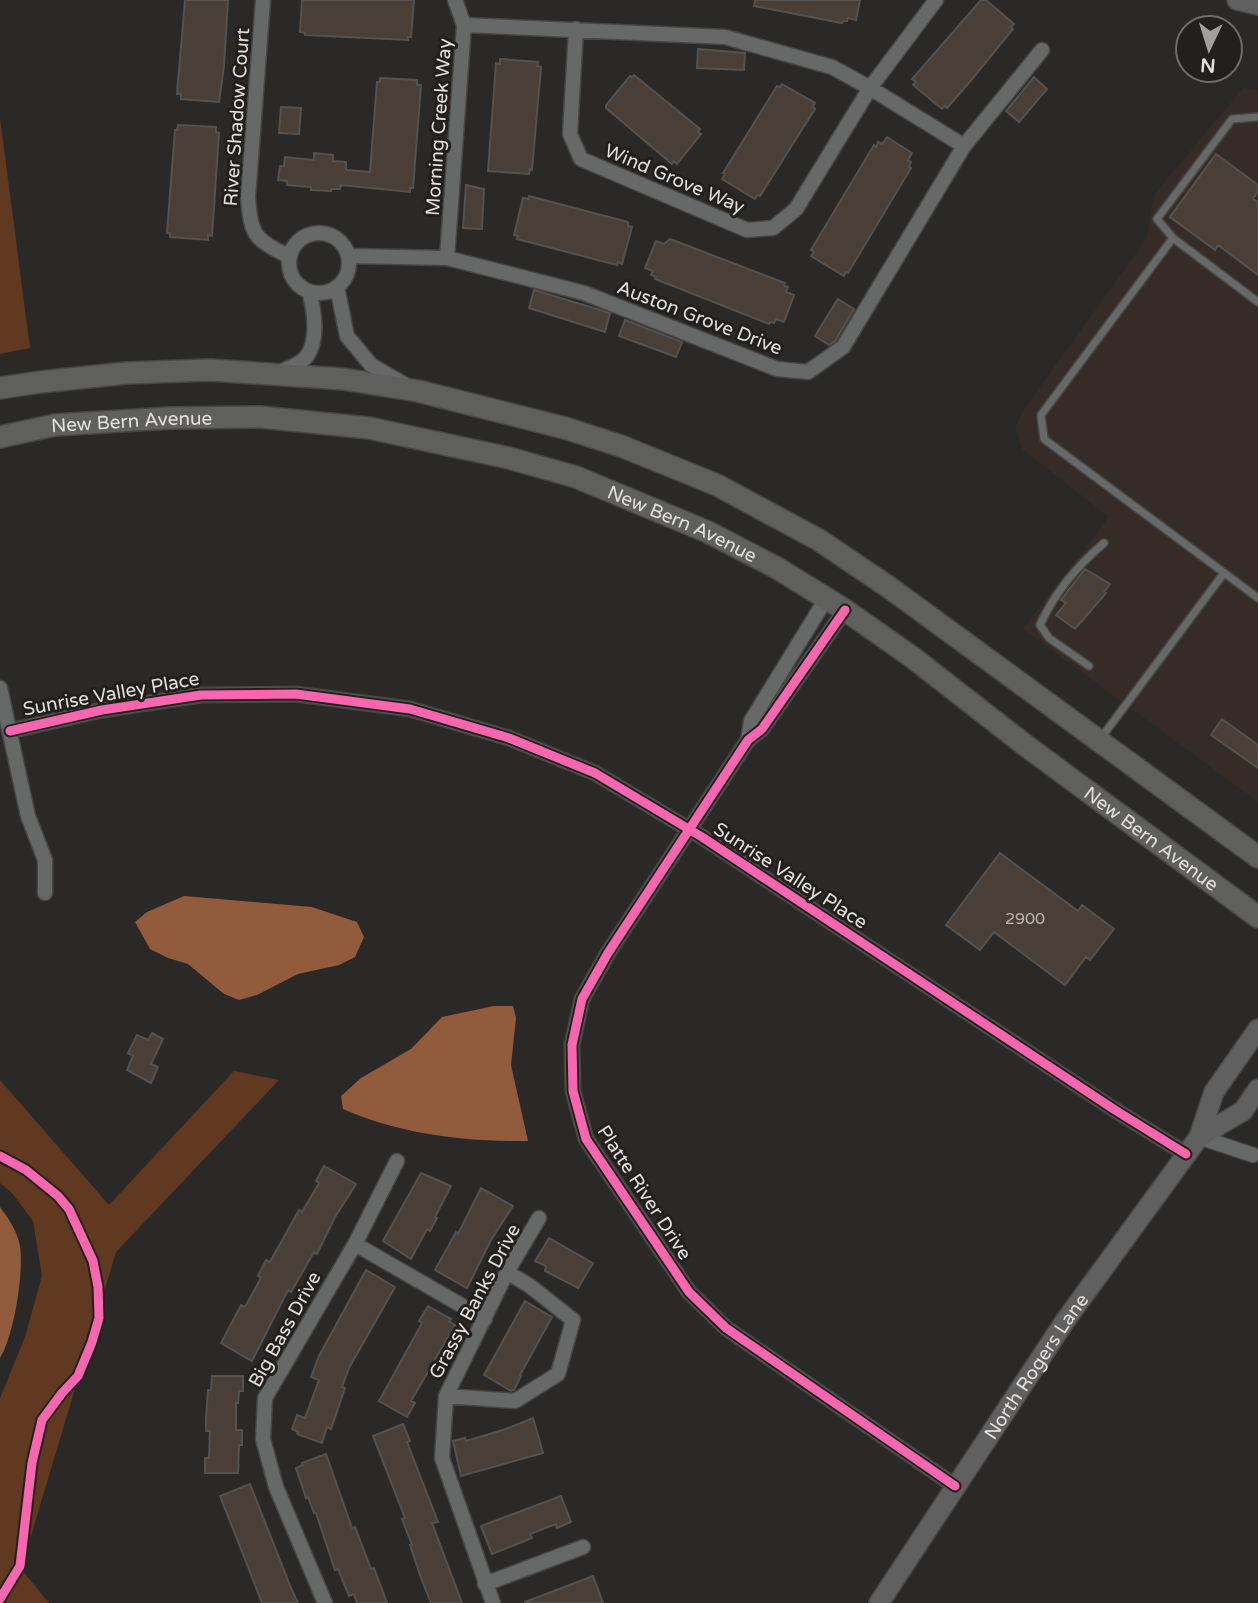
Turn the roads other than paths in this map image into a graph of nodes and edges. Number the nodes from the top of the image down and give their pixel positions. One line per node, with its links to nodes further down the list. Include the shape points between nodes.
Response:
1 (263, 0): 14 (street, River Shadow Court, via 248,197 250,225 264,244)
2 (455, 0): 6 (street, Morning Creek Way)
3 (936, 0): 9 (street, Wind Grove Way)
4 (1237, 0): 5 (street)
5 (1258, 5)
6 (464, 25): 7 (street); 15 (street, Morning Creek Way)
7 (576, 29): 9 (street, via 725,37 832,67); 9 (street, Wind Grove Way, via 570,134 581,159 747,230 773,228 796,209)
8 (1042, 50): 11 (street, Auston Grove Drive)
9 (870, 88): 11 (street)
10 (1258, 117): 12 (lane, via 1232,119 1157,219)
11 (964, 146): 15 (street, Auston Grove Drive, via 843,347 808,372 777,369 584,293)
12 (1173, 238): 18 (lane); 24 (lane, via 1041,415 1044,439)
13 (349, 256): 14 (street, via 339,239 321,232 301,238); 15 (street, Auston Grove Drive); 16 (street, via 347,275)
14 (290, 257): 17 (street, via 291,275)
15 (447, 258)
16 (337, 287): 17 (street, via 325,292); 21 (street, via 347,336 371,365)
17 (309, 290): 19 (street, via 314,330 308,355 297,365)
18 (1258, 302)
19 (273, 373): 20 (main road, via 127,373); 21 (main road)
20 (0, 388)
21 (418, 391): 32 (main road, via 565,428 717,485 819,540)
22 (0, 437): 26 (main road, New Bern Avenue, via 55,425 170,418 260,417 369,428 576,477 708,532)
23 (1104, 543): 28 (lane, via 1084,560 1040,625 1049,638)
24 (1224, 573): 25 (lane); 32 (lane)
25 (1258, 598)
26 (826, 599): 27 (main road, New Bern Avenue); 31 (street, Platte River Drive, via 751,722)
27 (845, 610): 31 (street, Platte River Drive, via 761,729); 36 (main road, New Bern Avenue)
28 (1089, 666)
29 (0, 688): 30 (street)
30 (10, 731): 33 (street, Sunrise Valley Place, via 102,710 201,695 296,694 410,709 509,738 595,773); 35 (street, via 28,816 45,860)
31 (748, 740): 33 (street, Platte River Drive)
32 (1100, 740): 34 (main road)
33 (688, 829): 40 (street, Sunrise Valley Place); 48 (street, Platte River Drive, via 582,999 572,1045 573,1091 586,1139 689,1292 726,1328)
34 (1258, 857)
35 (45, 893)
36 (1258, 917)
37 (1258, 1029): 39 (street, North Rogers Lane, via 1214,1092)
38 (1258, 1089): 39 (street, North Rogers Lane, via 1243,1111)
39 (1199, 1136): 40 (street, North Rogers Lane); 41 (street)
40 (1186, 1154): 48 (street, North Rogers Lane, via 1065,1321)
41 (1253, 1155)
42 (397, 1161): 44 (street, Big Bass Drive)
43 (539, 1219): 45 (street, Grassy Banks Drive)
44 (355, 1244): 46 (street); 51 (street, Big Bass Drive, via 265,1398 263,1439 276,1487)
45 (507, 1272): 46 (street, Grassy Banks Drive); 47 (street, via 573,1320 558,1374 515,1401)
46 (485, 1319): 47 (street, Grassy Banks Drive)
47 (446, 1396): 50 (street, Grassy Banks Drive, via 442,1458)
48 (955, 1486): 53 (street, North Rogers Lane)
49 (583, 1547): 50 (street)
50 (485, 1584): 52 (street, Grassy Banks Drive)
51 (325, 1603)
52 (493, 1603)
53 (879, 1603)

